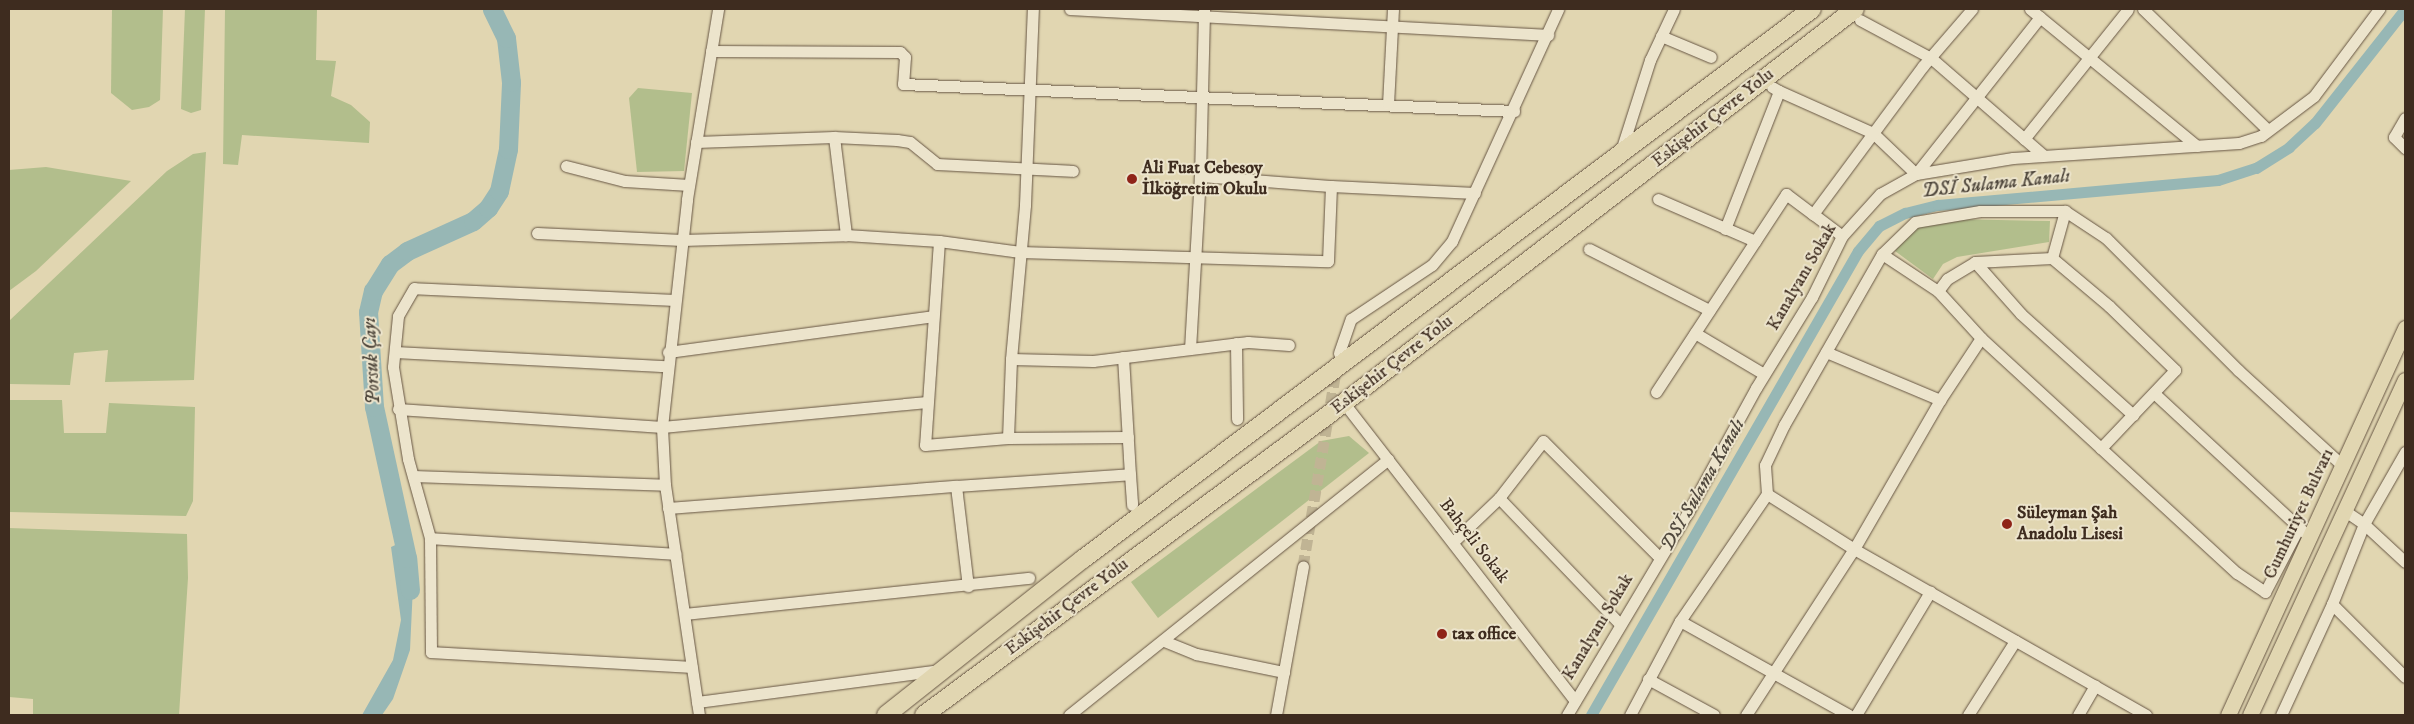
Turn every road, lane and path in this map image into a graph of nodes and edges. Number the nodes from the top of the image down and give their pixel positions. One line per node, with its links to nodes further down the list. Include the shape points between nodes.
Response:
1 (718, 9): 19 (street)
2 (1033, 9): 23 (street)
3 (1070, 9): 13 (street)
4 (1393, 9): 16 (street)
5 (1558, 9): 17 (street)
6 (1674, 9): 18 (street)
7 (1812, 9): 36 (highway, Eskişehir Çevre Yolu)
8 (1972, 9): 22 (street)
9 (2030, 9): 15 (street)
10 (2128, 9): 20 (street)
11 (2143, 9): 29 (street)
12 (2379, 9): 29 (street, Kanalyanı Sokak, via 2314,96 2285,120)
13 (1204, 13): 16 (street); 25 (street)
14 (1857, 14): 22 (street); 85 (highway, Eskişehir Çevre Yolu)
15 (2040, 17): 20 (street); 24 (street)
16 (1392, 26): 17 (street); 26 (street)
17 (1548, 35): 27 (street)
18 (1661, 36): 21 (street); 36 (street, via 1650,60)
19 (711, 51): 23 (street, via 900,52 905,57 903,84); 33 (street)
20 (2090, 55): 32 (street); 34 (street)
21 (1711, 57)
22 (1931, 58): 24 (street); 30 (street)
23 (1030, 90): 25 (street); 39 (street)
24 (1978, 96): 32 (street); 41 (street)
25 (1201, 98): 26 (street); 42 (street)
26 (1388, 104): 27 (street)
27 (1514, 111): 45 (street)
28 (2405, 118): 35 (street, via 2394,137)
29 (2267, 129): 34 (street, Kanalyanı Sokak, via 2261,136 2239,143)
30 (1873, 133): 41 (street); 48 (street); 49 (street, via 1776,89)
31 (834, 138): 33 (street); 39 (street, via 910,142 937,164); 51 (street)
32 (2024, 139): 37 (street)
33 (696, 142): 43 (street)
34 (2197, 146): 37 (street, Kanalyanı Sokak)
35 (2405, 148)
36 (1620, 154): 125 (highway, Eskişehir Çevre Yolu, via 1083,559)
37 (2043, 155): 41 (street, Kanalyanı Sokak)
38 (566, 166): 43 (street, via 625,181)
39 (1027, 169): 40 (street); 57 (street)
40 (1073, 171)
41 (1916, 174): 52 (street, Kanalyanı Sokak, via 1880,194)
42 (1200, 176): 44 (street); 59 (street)
43 (689, 185): 53 (street)
44 (1331, 186): 45 (street); 59 (street, via 1328,261)
45 (1475, 193): 75 (street, via 1452,241 1432,265 1351,319)
46 (1658, 199): 49 (street)
47 (2065, 211): 58 (street, via 1945,214 1915,222); 60 (street); 95 (street, via 2106,238 2238,370)
48 (1813, 214): 52 (street); 55 (street, via 1786,194)
49 (1725, 230): 55 (street)
50 (536, 233): 53 (street)
51 (846, 235): 53 (street); 54 (street)
52 (1842, 236): 79 (street, Kanalyanı Sokak, via 1812,297)
53 (682, 240): 63 (street)
54 (939, 241): 57 (street); 65 (street)
55 (1755, 241): 64 (street)
56 (1589, 249): 64 (street)
57 (1020, 252): 59 (street); 77 (street)
58 (1882, 254): 62 (street); 74 (street)
59 (1195, 256): 71 (street)
60 (2052, 258): 61 (street); 82 (street, via 2109,306 2176,370)
61 (1974, 262): 62 (street, via 1947,279); 87 (street, via 2021,314)
62 (1938, 292): 68 (street)
63 (675, 300): 72 (street, via 414,288 398,316); 73 (street)
64 (1710, 310): 67 (street)
65 (933, 316): 73 (street); 84 (street)
66 (2405, 328): 95 (main road, Cumhuriyet Bulvarı)
67 (1695, 333): 79 (street); 81 (street)
68 (1981, 338): 83 (street); 92 (street)
69 (1236, 343): 70 (street); 71 (street); 88 (street)
70 (1289, 345)
71 (1190, 349): 76 (street)
72 (395, 352): 78 (street); 86 (street)
73 (668, 352): 78 (street)
74 (1826, 352): 83 (street); 100 (street, via 1784,425 1766,465)
75 (1339, 353)
76 (1123, 357): 77 (street, via 1093,361); 90 (street)
77 (1011, 359): 91 (street)
78 (666, 366): 89 (street)
79 (1764, 374): 112 (street, Kanalyanı Sokak)
80 (2405, 380): 105 (main road)
81 (1656, 392)
82 (2155, 394): 87 (street); 107 (street)
83 (1940, 400): 110 (street)
84 (927, 402): 89 (street); 91 (street, via 925,445)
85 (1344, 403): 94 (street, Bahçeli Sokak); 135 (highway, Eskişehir Çevre Yolu)
86 (398, 409): 89 (street); 97 (street)
87 (2133, 415): 92 (street)
88 (1237, 420)
89 (662, 427): 98 (street)
90 (1128, 437): 91 (street); 96 (street)
91 (1008, 438)
92 (2101, 448): 107 (street, via 2237,573 2265,592)
93 (2405, 452): 106 (street)
94 (1388, 459): 109 (street, Bahçeli Sokak); 122 (street)
95 (2342, 465): 102 (main road, Cumhuriyet Bulvarı)
96 (1130, 474): 99 (street); 103 (street)
97 (413, 476): 98 (street); 108 (street)
98 (665, 485): 104 (street)
99 (956, 486): 104 (street); 116 (street)
100 (1767, 494): 110 (street); 120 (street)
101 (1499, 498): 109 (street); 112 (street, via 1543,440); 121 (street)
102 (2327, 500): 105 (main road); 107 (main road, Cumhuriyet Bulvarı)
103 (1132, 505)
104 (668, 508): 111 (street)
105 (2344, 511): 106 (street); 148 (main road)
106 (2364, 524): 113 (street); 118 (street)
107 (2304, 532): 147 (main road, Cumhuriyet Bulvarı)
108 (430, 538): 111 (street); 124 (street, via 431,652)
109 (1453, 542): 131 (street, Bahçeli Sokak)
110 (1854, 549): 117 (street); 126 (street)
111 (675, 554): 119 (street)
112 (1660, 558): 121 (street, Kanalyanı Sokak)
113 (2405, 562)
114 (1303, 566): 127 (street)
115 (1029, 578): 116 (street)
116 (968, 586): 119 (street)
117 (1930, 592): 123 (street); 143 (street)
118 (2332, 604): 128 (street); 149 (street)
119 (685, 614): 124 (street)
120 (1680, 621): 126 (street); 129 (street)
121 (1620, 624): 131 (street, Kanalyanı Sokak)
122 (1164, 641): 127 (street, via 1196,654); 136 (street)
123 (2015, 641): 130 (street); 144 (street)
124 (692, 667): 132 (street)
125 (944, 669): 132 (street); 134 (highway, Eskişehir Çevre Yolu)
126 (1776, 671): 141 (street); 142 (street)
127 (1284, 672): 137 (street)
128 (2405, 677)
129 (1648, 679): 139 (street); 140 (street)
130 (2095, 686): 145 (street); 146 (street)
131 (1575, 701): 138 (street, Kanalyanı Sokak)
132 (697, 702): 133 (street)
133 (699, 715)
134 (886, 715)
135 (924, 715)
136 (1069, 715)
137 (1276, 715)
138 (1567, 715)
139 (1630, 715)
140 (1714, 715)
141 (1746, 715)
142 (1849, 715)
143 (1856, 715)
144 (1968, 715)
145 (2078, 715)
146 (2146, 715)
147 (2228, 715)
148 (2250, 715)
149 (2280, 715)

